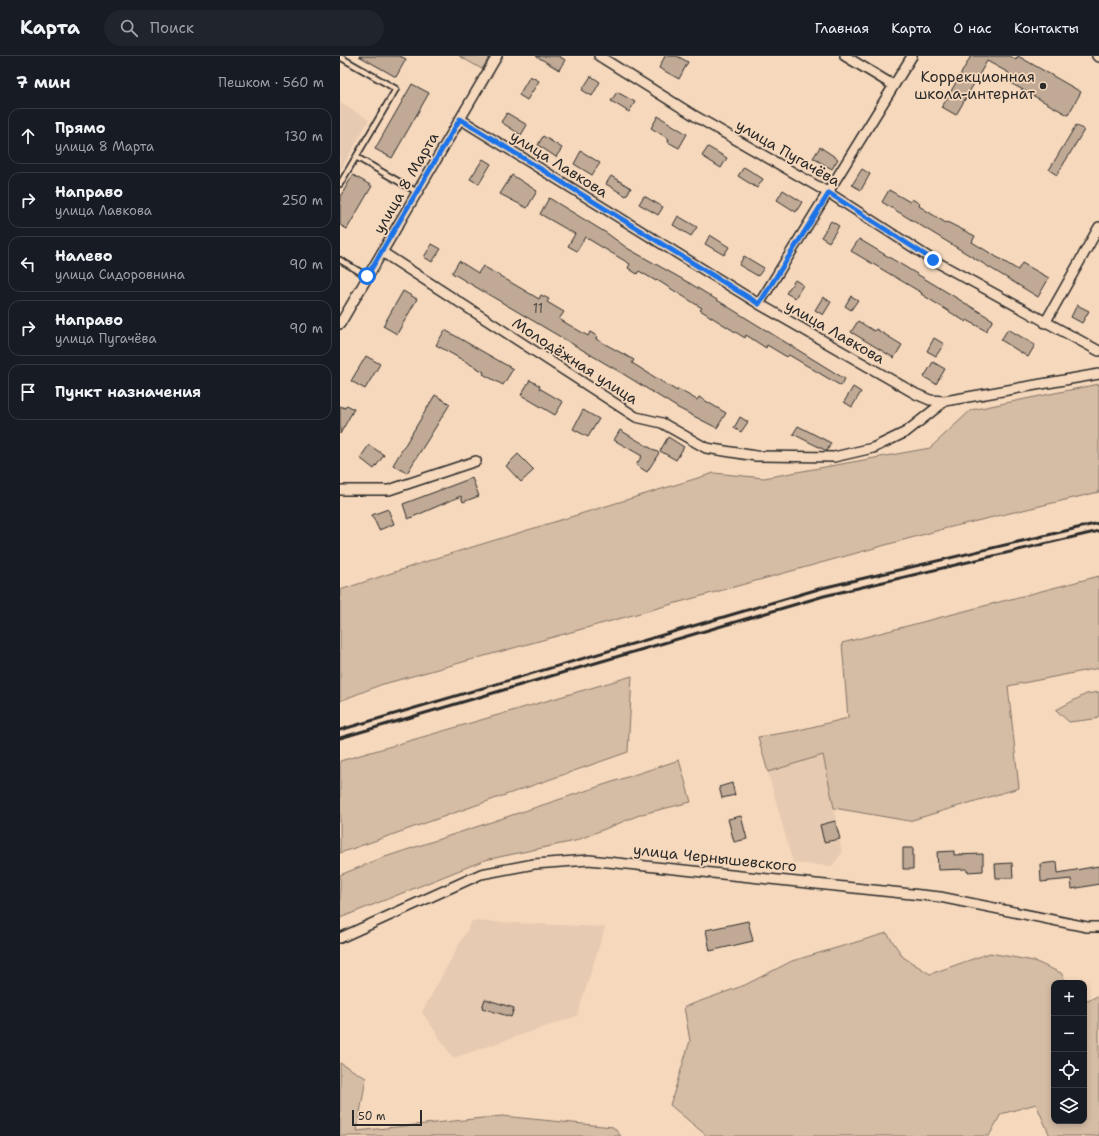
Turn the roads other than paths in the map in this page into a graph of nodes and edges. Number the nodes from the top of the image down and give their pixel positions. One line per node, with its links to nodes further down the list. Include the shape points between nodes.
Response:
1 (340, 56): 8 (lane, via 396,89)
2 (498, 56): 7 (street, улица 8 Марта)
3 (599, 56): 11 (street, улица Пугачёва, via 695,116)
4 (845, 56): 6 (street)
5 (912, 56): 6 (street)
6 (893, 85): 11 (street)
7 (460, 119): 10 (street, улица 8 Марта); 16 (street, улица Лавкова)
8 (356, 157): 9 (lane); 10 (lane)
9 (340, 184)
10 (417, 192): 13 (street, улица 8 Марта)
11 (829, 193): 16 (street); 17 (street, улица Пугачёва, via 933,260)
12 (1099, 227): 17 (street)
13 (382, 252): 15 (street, улица 8 Марта); 21 (street, Молодёжная улица, via 636,416 662,423 706,448 756,456 834,457 873,448 906,432)
14 (340, 260): 15 (lane)
15 (367, 276): 18 (street, улица 8 Марта)
16 (759, 304): 21 (street, улица Лавкова, via 916,394 930,400)
17 (1045, 323): 19 (street, улица Пугачёва)
18 (340, 324)
19 (1099, 351)
20 (1099, 374): 21 (street, улица Лавкова)
21 (945, 401)
22 (476, 461): 23 (street, via 389,490)
23 (340, 490)
24 (1099, 926): 25 (street, улица Чернышевского)
25 (1087, 928): 26 (street); 27 (street, улица Чернышевского, via 940,897 589,860 534,864 481,874)
26 (1099, 930)
27 (340, 938)

